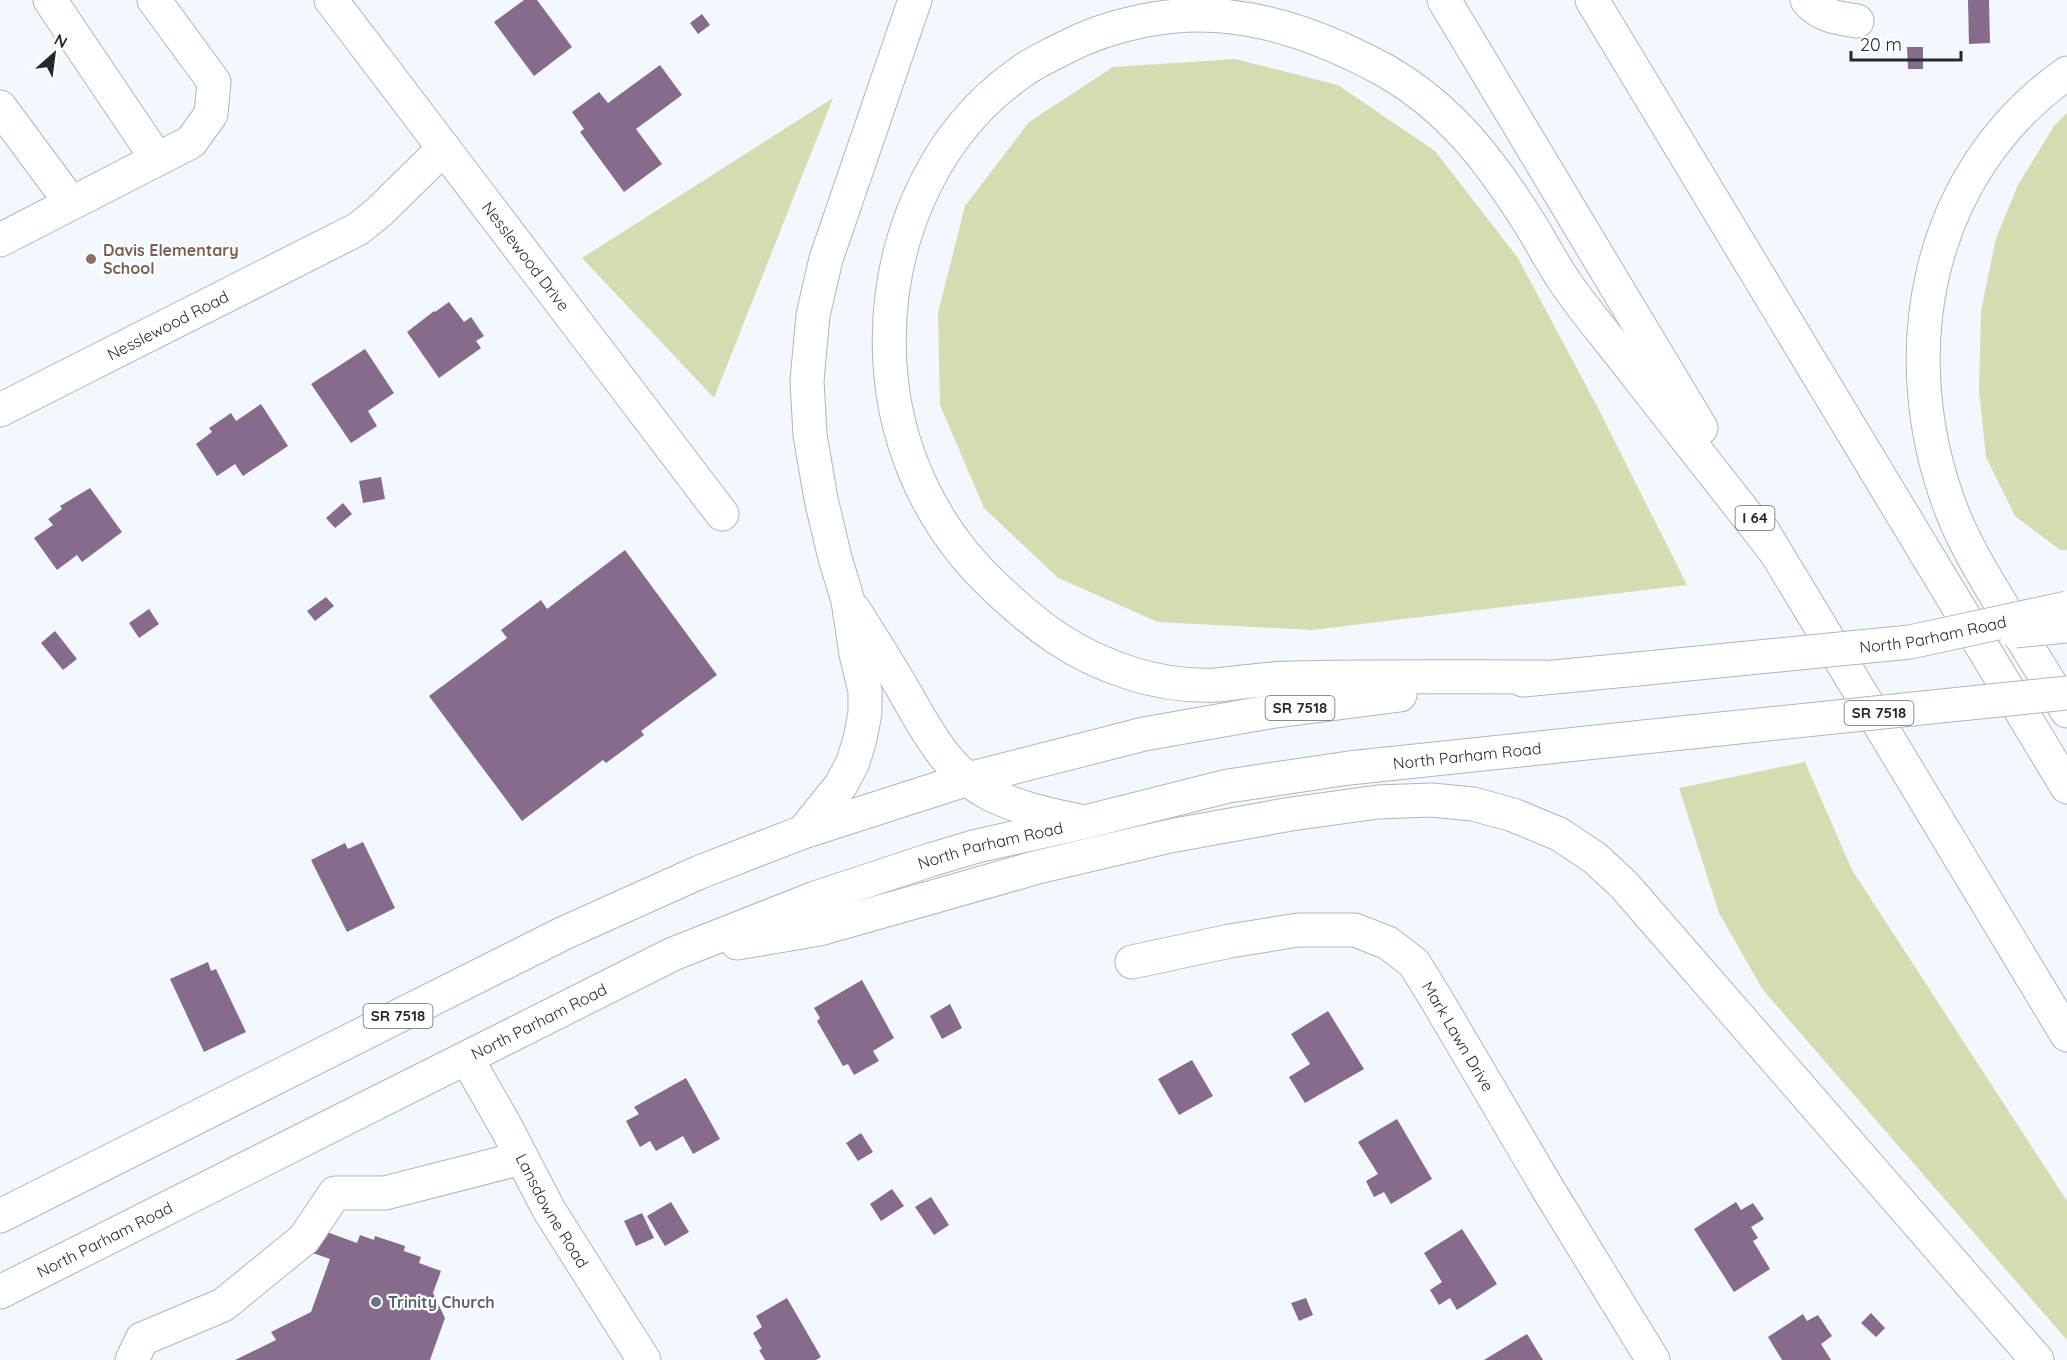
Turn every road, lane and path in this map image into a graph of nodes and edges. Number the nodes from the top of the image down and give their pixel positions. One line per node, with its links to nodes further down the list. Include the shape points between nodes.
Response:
1 (50, 0): 12 (main road)
2 (154, 0): 12 (main road, via 214,82 211,114 191,142)
3 (332, 0): 11 (main road, Nesslewood Drive)
4 (915, 0): 18 (main road, via 826,259 813,315 807,381 810,435 825,519)
5 (1444, 0): 17 (main road, I 64)
6 (1592, 0): 26 (main road)
7 (1807, 0): 8 (main road, via 1816,10 1833,18)
8 (1857, 21)
9 (2067, 73): 24 (main road, via 2028,105 1992,145 1954,210 1934,264 1925,307 1922,355 1934,456 1953,514 1987,580)
10 (0, 107): 13 (main road)
11 (444, 148): 15 (main road, Nesslewood Road, via 357,229); 16 (main road, Nesslewood Drive)
12 (157, 159): 13 (main road)
13 (72, 203): 14 (main road)
14 (0, 240)
15 (0, 410)
16 (722, 513)
17 (1774, 550): 22 (main road, via 1569,288 1484,156 1422,94 1385,71 1325,41 1290,29 1212,15 1156,18 1113,27 1078,40 1024,70 991,97 954,136 927,178 905,232 889,310 891,389 900,431 914,471 938,518 972,566 1020,611 1061,642 1100,663 1173,683 1212,685 1284,678); 31 (main road, I 64)
18 (848, 601): 25 (main road, via 934,744); 28 (main road, via 865,691 865,713 853,762 841,785)
19 (2067, 609): 21 (main road, bridge)
20 (2067, 626): 21 (main road, North Parham Road / SR 7518, bridge)
21 (1910, 642): 22 (main road, North Parham Road / SR 7518, bridge)
22 (1543, 677): 25 (main road, North Parham Road / SR 7518, via 1269,712 1144,734)
23 (2067, 693): 27 (main road, North Parham Road / SR 7518, bridge, via 1349,768 1228,786)
24 (2067, 711)
25 (968, 779): 27 (main road, via 1013,803); 28 (main road, North Parham Road / SR 7518)
26 (2067, 788)
27 (1085, 822): 29 (main road, North Parham Road / SR 7518, via 977,846 880,875)
28 (803, 831): 34 (main road, North Parham Road / SR 7518, via 564,933)
29 (673, 954): 32 (main road, North Parham Road / SR 7518); 39 (main road, via 820,929 1038,867 1170,836 1292,814 1378,802 1431,800 1473,804 1513,815 1559,834 1595,858 1624,885)
30 (1132, 962): 38 (main road, Mark Lawn Drive, via 1230,940 1298,930 1356,930 1388,942 1414,963 1436,997)
31 (2067, 1035)
32 (467, 1059): 33 (main road, Lansdowne Road); 35 (main road, North Parham Road / SR 7518)
33 (522, 1158): 36 (main road, via 385,1193 335,1193 304,1239 223,1305 142,1338); 37 (main road, Lansdowne Road, via 549,1210)
34 (0, 1216)
35 (0, 1292)
36 (132, 1360)
37 (644, 1360)
38 (1653, 1360)
39 (2037, 1360)

